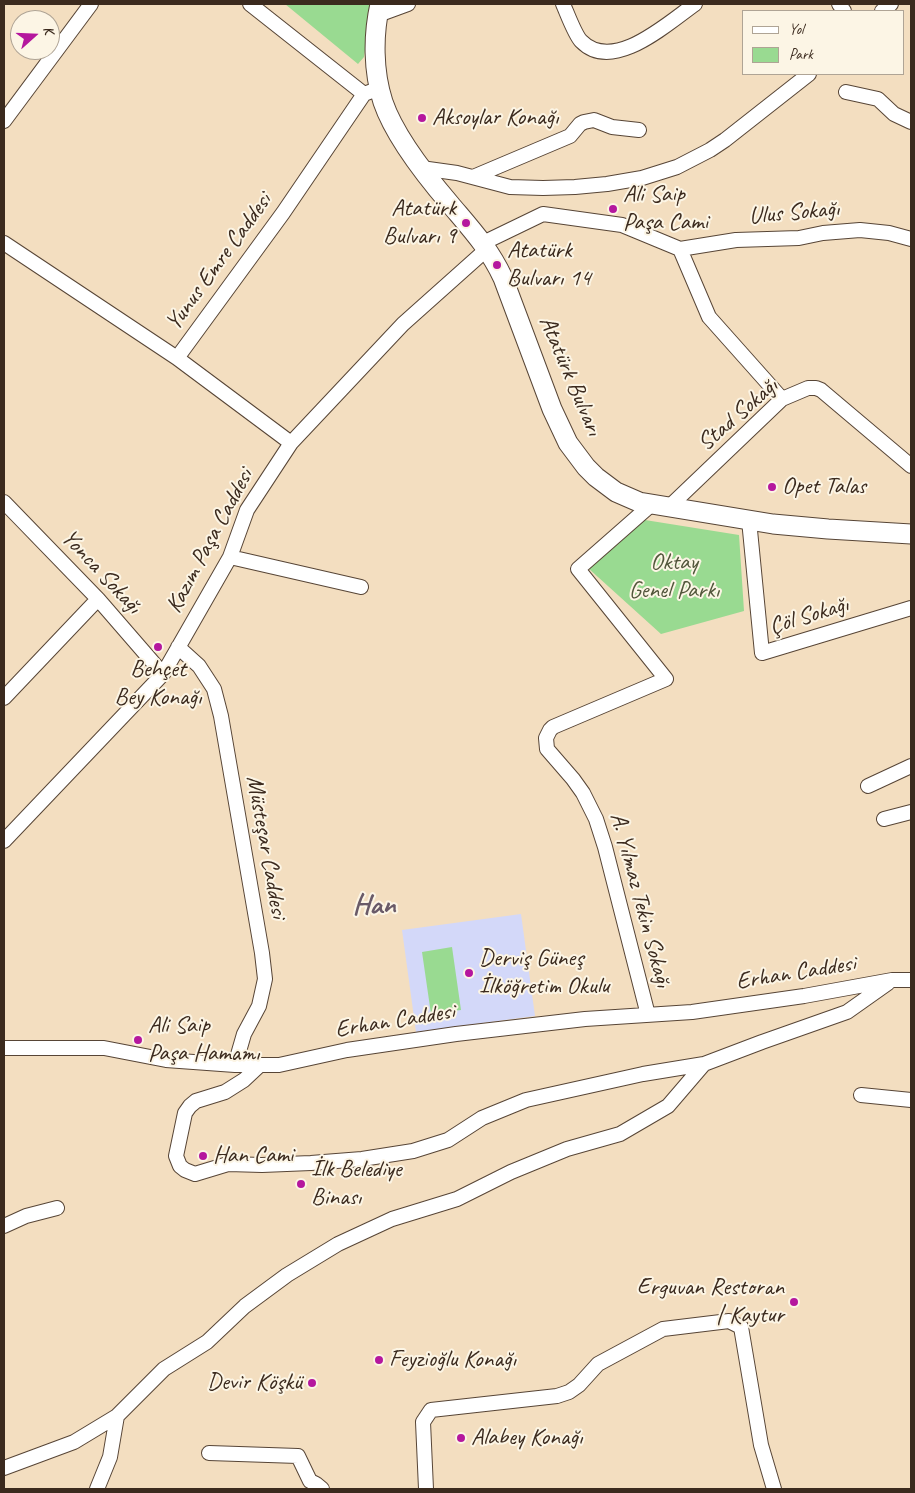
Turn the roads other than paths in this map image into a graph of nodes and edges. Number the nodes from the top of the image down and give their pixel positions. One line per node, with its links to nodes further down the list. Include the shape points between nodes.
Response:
1 (91, 4): 10 (street)
2 (250, 4): 8 (street)
3 (408, 4): 6 (street)
4 (563, 4): 5 (street, via 580,40 606,52 622,50 644,40)
5 (695, 4)
6 (379, 9): 8 (main road, Atatürk Bulvarı)
7 (808, 75): 14 (street, via 725,140 694,159 660,173 607,184 543,188 510,187)
8 (372, 91): 13 (main road, Atatürk Bulvarı, via 384,102 395,127); 19 (street, Yunus Emre Caddesi)
9 (846, 92): 11 (street, via 878,99 894,114)
10 (4, 121)
11 (911, 122)
12 (638, 130): 14 (street, via 612,127 594,120 584,122 570,136)
13 (421, 168): 14 (street); 17 (main road, Atatürk Bulvarı)
14 (473, 177)
15 (911, 239): 18 (street, Ulus Sokağı, via 860,230 799,238 736,240)
16 (4, 242): 19 (street, Yunus Emre Caddesi)
17 (485, 246): 18 (street, Kazım Paşa Caddesi, via 544,214 622,224); 21 (street, Kazım Paşa Caddesi, via 403,324); 24 (main road, Atatürk Bulvarı, via 503,278 552,409 576,456 616,492 639,502)
18 (680, 249): 20 (street, via 709,317)
19 (177, 358): 21 (street)
20 (782, 399): 22 (street, Stad Sokağı, via 808,388 820,390); 24 (street, Stad Sokağı)
21 (291, 443): 27 (street, Kazım Paşa Caddesi, via 247,510)
22 (911, 466)
23 (4, 502): 29 (street, Yonca Sokağı)
24 (660, 506): 25 (main road, Atatürk Bulvarı); 41 (street, A. Yılmaz Tekin Sokağı, via 578,569 666,679 553,727 545,744 583,793 596,819)
25 (750, 520): 26 (main road, Atatürk Bulvarı); 30 (street, Çöl Sokağı, via 762,653)
26 (911, 534)
27 (230, 557): 28 (street); 31 (street, Kazım Paşa Caddesi)
28 (361, 587)
29 (98, 599): 32 (street, Yonca Sokağı); 33 (street)
30 (911, 608)
31 (178, 647): 32 (street, Kazım Paşa Caddesi); 43 (street, Müsteşar Caddesi, via 199,666 214,689 262,953 265,979 259,1006 244,1034)
32 (163, 674): 38 (street, Kazım Paşa Caddesi)
33 (4, 698)
34 (911, 766): 35 (street)
35 (868, 786)
36 (911, 812): 37 (street)
37 (884, 819)
38 (4, 841)
39 (892, 980): 40 (street, Erhan Caddesi); 41 (street, Erhan Caddesi, via 804,996); 44 (street, via 847,1012)
40 (911, 980)
41 (648, 1015): 45 (street, Erhan Caddesi, via 456,1034 347,1050 280,1065)
42 (4, 1048): 43 (street, Erhan Caddesi, via 104,1048 166,1060)
43 (235, 1064): 45 (street, Erhan Caddesi)
44 (704, 1064): 45 (street, via 526,1100 482,1118 448,1140 413,1152 328,1162 228,1164 196,1174 185,1170 176,1156 185,1112 196,1101 225,1092); 50 (street, via 668,1106 620,1134 567,1150 511,1172 458,1199 392,1219 338,1244 273,1285 244,1306 207,1342 164,1368)
45 (260, 1065)
46 (861, 1095): 47 (street)
47 (911, 1100)
48 (57, 1208): 49 (street)
49 (4, 1226)
50 (117, 1416): 52 (street, via 74,1442); 53 (street, via 110,1458)
51 (209, 1453): 54 (street, via 298,1456 310,1481)
52 (4, 1468)
53 (97, 1489)
54 (322, 1489)
55 (426, 1489): 56 (street, via 423,1422 431,1410 557,1396 579,1385 598,1364 662,1329 729,1321 741,1327 762,1445)
56 (774, 1489)

